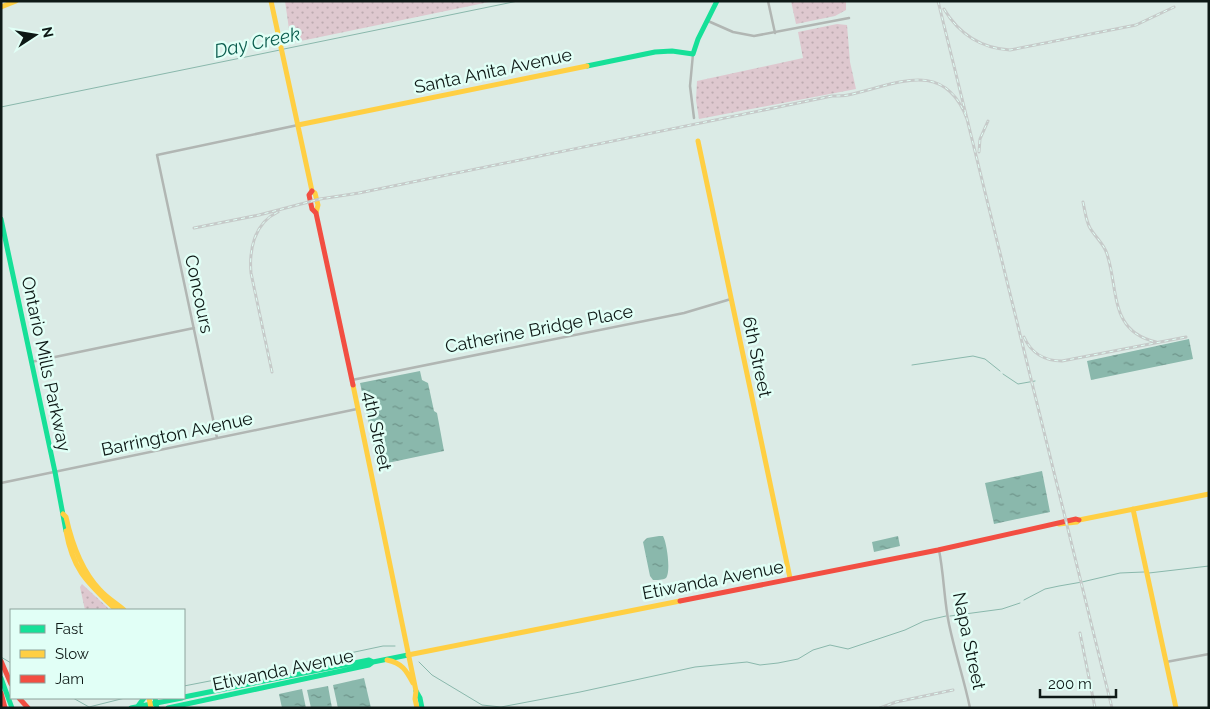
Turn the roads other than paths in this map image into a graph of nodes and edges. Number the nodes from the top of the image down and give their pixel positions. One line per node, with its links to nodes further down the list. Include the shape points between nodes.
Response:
1 (16, 1): 5 (main road)
2 (271, 1): 11 (main road, 4th Street)
3 (717, 1): 7 (main road)
4 (768, 1): 8 (street)
5 (1, 7)
6 (849, 18): 8 (street)
7 (708, 20): 8 (street, via 743,35); 9 (main road)
8 (775, 33)
9 (693, 54): 10 (street, via 690,90); 11 (main road, Santa Anita Avenue, via 655,52)
10 (694, 118)
11 (298, 125): 15 (street, Concours, via 157,155); 17 (main road, 4th Street, via 312,191 309,195 316,213)
12 (698, 141): 14 (main road, 6th Street)
13 (1, 219): 16 (main road, Ontario Mills Parkway)
14 (731, 299): 17 (street, Catherine Bridge Place, via 684,313); 26 (main road, 6th Street)
15 (194, 328): 16 (street); 19 (street, Concours)
16 (31, 362): 20 (main road, Ontario Mills Parkway)
17 (352, 380): 18 (main road, 4th Street)
18 (358, 409): 19 (street, Barrington Avenue); 30 (main road, 4th Street)
19 (217, 438): 20 (street, Barrington Avenue)
20 (55, 472): 21 (street, Barrington Avenue); 24 (main road, Ontario Mills Parkway)
21 (1, 483)
22 (1209, 494): 23 (main road, Etiwanda Avenue)
23 (1133, 509): 25 (main road, Etiwanda Avenue); 34 (main road)
24 (63, 514): 27 (main road, Ontario Mills Parkway, via 68,544 78,569 91,588); 28 (main road, Ontario Mills Parkway, via 75,553 87,575)
25 (938, 550): 26 (main road, Etiwanda Avenue); 53 (street, Napa Street, via 956,657)
26 (790, 578): 30 (main road, Etiwanda Avenue)
27 (115, 609)
28 (123, 609)
29 (1209, 654): 34 (street)
30 (408, 655): 31 (main road, Etiwanda Avenue); 37 (main road, 4th Street)
31 (386, 660): 33 (main road, Etiwanda Avenue); 37 (main road, via 403,666)
32 (1, 661): 36 (main road)
33 (373, 662): 40 (main road, Etiwanda Avenue, via 369,660); 46 (main road, Etiwanda Avenue)
34 (1166, 663): 54 (main road)
35 (1, 678): 48 (main road)
36 (10, 682)
37 (415, 685): 38 (main road, 4th Street)
38 (416, 691): 51 (main road); 52 (main road)
39 (1, 693): 47 (main road)
40 (185, 698)
41 (19, 699): 49 (main road)
42 (143, 699): 45 (main road)
43 (178, 699): 44 (main road, Etiwanda Avenue)
44 (154, 704): 45 (main road, Etiwanda Avenue)
45 (138, 706): 50 (main road, Etiwanda Avenue)
46 (171, 707)
47 (5, 708)
48 (12, 708)
49 (28, 708)
50 (131, 708)
51 (417, 708)
52 (422, 708)
53 (970, 708)
54 (1176, 708)

